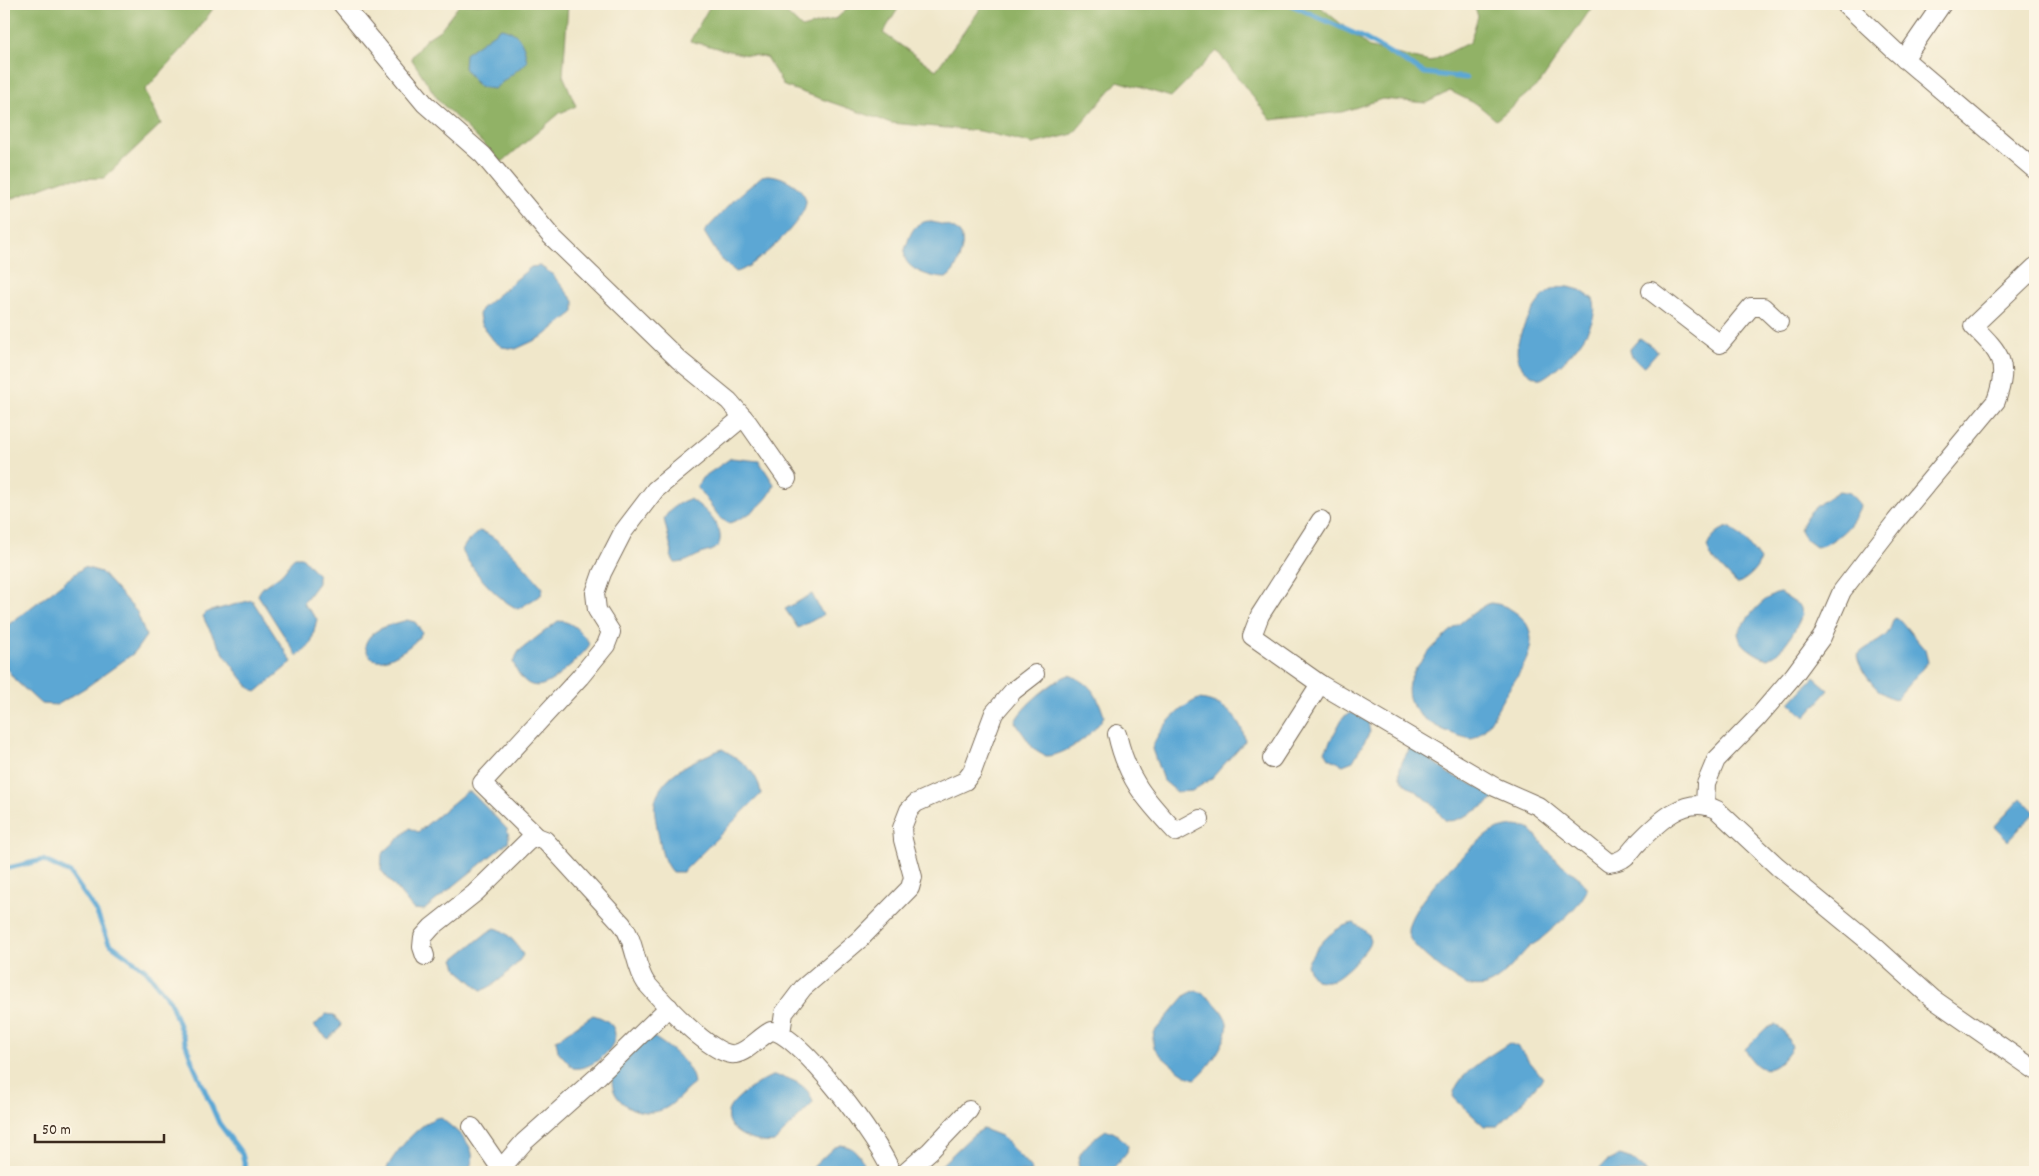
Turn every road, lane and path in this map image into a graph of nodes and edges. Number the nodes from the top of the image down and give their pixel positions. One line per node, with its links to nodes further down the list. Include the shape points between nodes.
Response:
1 (342, 4): 9 (street, via 408,86 483,155 550,235)
2 (1845, 4): 4 (street)
3 (1942, 4): 4 (street)
4 (1904, 59): 5 (street)
5 (2035, 170)
6 (2035, 267): 16 (street, via 1973,326 1998,351 2003,369 2002,386 1996,401 1842,591 1822,637 1794,675 1716,760 1706,784)
7 (1651, 291): 8 (street, via 1720,344 1751,307 1763,307)
8 (1779, 322)
9 (743, 417): 10 (street); 18 (street, via 655,490 623,532 595,592 597,610 610,632 606,645 482,783)
10 (787, 479)
11 (1321, 520): 13 (street, via 1260,615 1252,636)
12 (1035, 674): 21 (street, via 1013,691 994,713 972,772 965,781 916,803 909,810 902,828 913,876 910,888 860,939 799,993 784,1013)
13 (1320, 684): 15 (street); 16 (street, via 1495,787 1538,806 1609,863 1622,860 1668,815 1695,804)
14 (1116, 734): 17 (street, via 1123,760 1143,796 1176,832)
15 (1272, 759)
16 (1706, 804): 22 (street, via 1722,814 1777,866 1934,999)
17 (1200, 819)
18 (537, 837): 19 (street, via 528,841 475,893 432,927 423,937); 20 (street, via 545,840 622,924 631,939 642,977)
19 (425, 956)
20 (669, 1007): 21 (street, via 725,1053 738,1054 771,1031); 26 (street, via 524,1142)
21 (781, 1033): 25 (street, via 820,1069 861,1122)
22 (2035, 1070)
23 (969, 1110): 27 (street)
24 (472, 1127): 26 (street)
25 (885, 1169)
26 (501, 1171)
27 (906, 1172)

